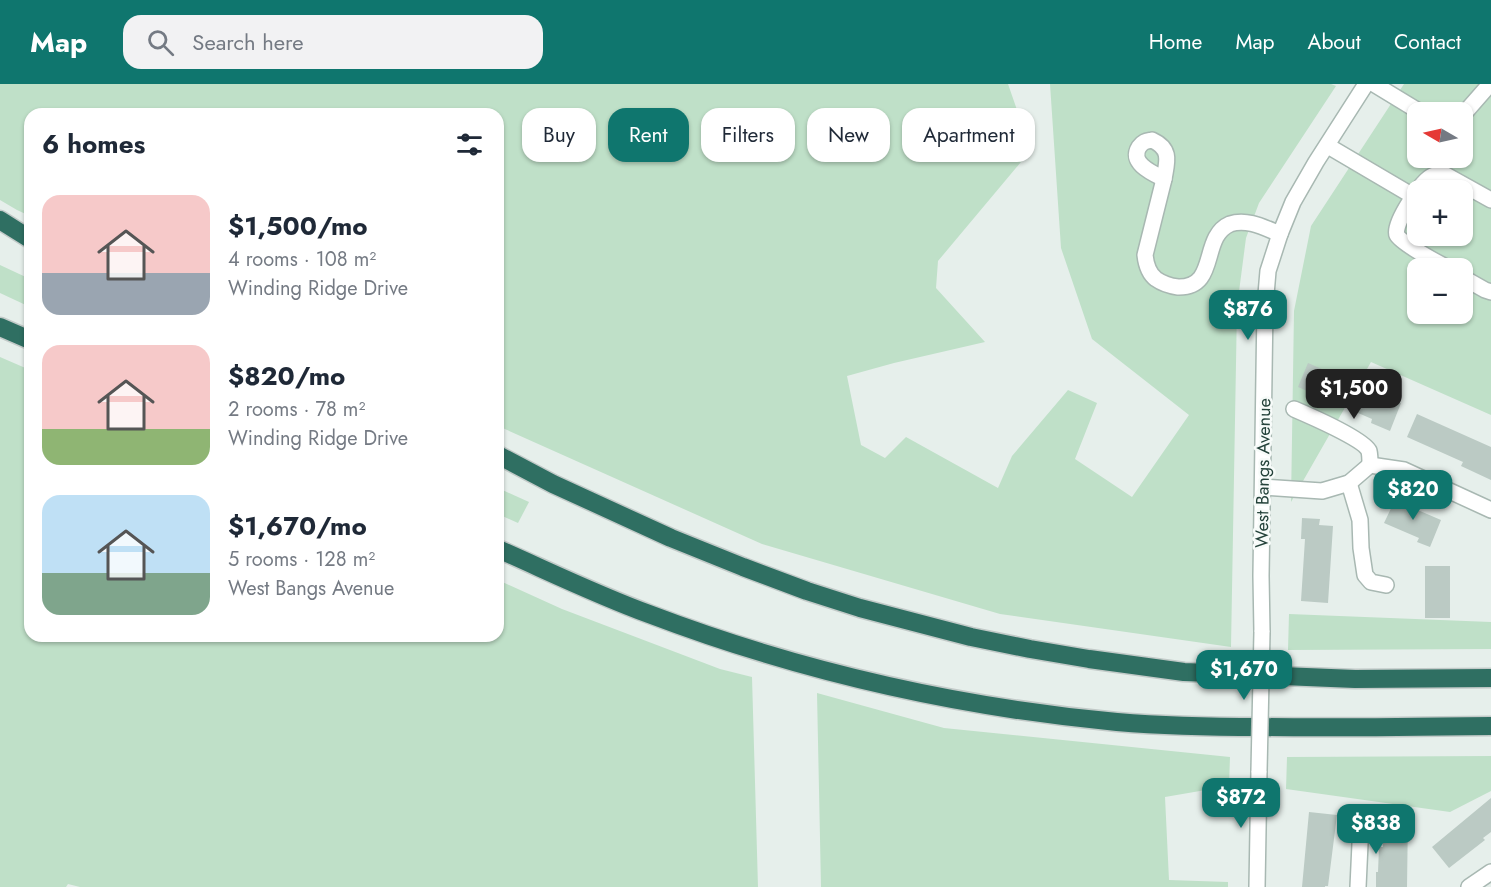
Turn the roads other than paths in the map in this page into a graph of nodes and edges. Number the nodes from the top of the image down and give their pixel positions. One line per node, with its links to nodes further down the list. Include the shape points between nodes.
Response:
1 (1366, 84): 6 (street, West Bangs Avenue)
2 (1374, 84): 5 (street)
3 (1490, 84): 4 (street)
4 (1473, 103)
5 (1407, 104)
6 (1328, 146): 11 (street); 16 (street, West Bangs Avenue, via 1298,192)
7 (1164, 179): 16 (street, via 1145,255 1149,272 1162,283 1182,287 1198,281 1208,266 1217,234 1231,224 1246,222)
8 (1426, 180): 9 (street, via 1437,174)
9 (1455, 180)
10 (1473, 190): 12 (street)
11 (1407, 192)
12 (1491, 200)
13 (1407, 207): 19 (street, via 1396,231)
14 (0, 220): 17 (highway)
15 (0, 231): 18 (highway)
16 (1280, 234): 30 (street, West Bangs Avenue, via 1268,271 1265,306)
17 (24, 237)
18 (24, 239)
19 (1407, 244)
20 (1411, 246): 21 (street)
21 (1431, 258)
22 (1473, 284): 23 (street)
23 (1491, 292)
24 (2, 328): 25 (highway)
25 (24, 337)
26 (1294, 409): 28 (street, via 1364,446)
27 (504, 458): 34 (highway, via 553,484 743,567 860,608 971,637 1184,672 1355,679)
28 (1370, 465): 29 (street); 31 (street, via 1404,470)
29 (1349, 483): 30 (street, via 1322,490); 33 (street, via 1360,520 1365,575 1371,582)
30 (1263, 487): 38 (street, West Bangs Avenue, bridge)
31 (1491, 510)
32 (504, 552): 35 (highway, via 694,631 840,675 955,700 1075,718 1181,726)
33 (1386, 585)
34 (1491, 678)
35 (1491, 726)
36 (1361, 822): 39 (street)
37 (1491, 872): 40 (street)
38 (1257, 887)
39 (1358, 887)
40 (1469, 887)

